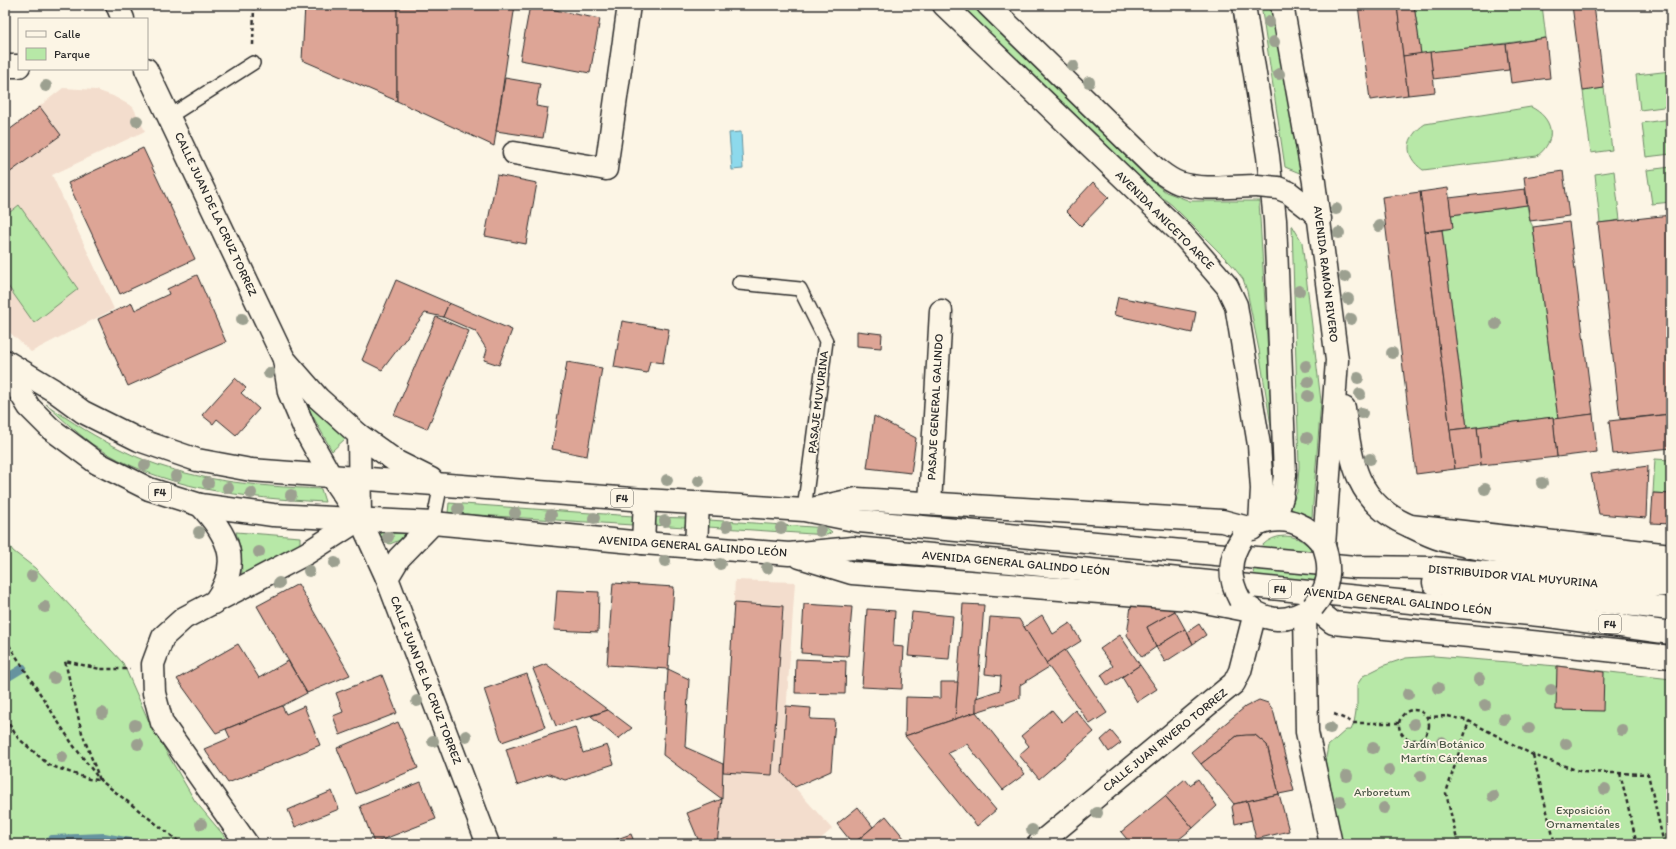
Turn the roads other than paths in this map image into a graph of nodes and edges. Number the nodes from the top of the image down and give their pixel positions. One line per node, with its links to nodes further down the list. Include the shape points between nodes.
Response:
1 (117, 5): 7 (main road)
2 (629, 5): 13 (main road, via 606,169)
3 (944, 5): 33 (main road, AVENIDA ANICETO ARCE, via 1182,234 1227,286 1236,305 1259,445 1262,476)
4 (988, 5): 14 (main road, bridge, via 1167,177 1178,183 1196,187 1278,188 1288,192)
5 (1244, 5): 33 (main road, via 1268,156 1275,220 1285,475 1282,497)
6 (1282, 5): 14 (main road, AVENIDA RAMÓN RIVERO)
7 (123, 18)
8 (253, 63): 12 (lane)
9 (5, 66): 10 (main road)
10 (18, 66)
11 (147, 70): 12 (main road, CALLE JUAN DE LA CRUZ TORREZ)
12 (170, 116): 17 (main road, CALLE JUAN DE LA CRUZ TORREZ)
13 (514, 153)
14 (1320, 219): 19 (main road, AVENIDA RAMÓN RIVERO)
15 (739, 283): 29 (lane, PASAJE MUYURINA, via 800,289 826,342)
16 (941, 310): 27 (main road, PASAJE GENERAL GALINDO)
17 (284, 359): 21 (main road, CALLE JUAN DE LA CRUZ TORREZ, via 318,398); 22 (main road, CALLE JUAN DE LA CRUZ TORREZ, via 290,392 306,432)
18 (5, 360): 22 (main road, F4, via 83,412 139,440 172,452 215,464 252,470)
19 (1337, 360): 32 (main road, via 1349,450 1360,483 1376,504 1393,519); 35 (main road, AVENIDA RAMÓN RIVERO)
20 (5, 368): 28 (main road, F4, via 29,407 51,429 97,463 149,489)
21 (359, 434): 23 (main road, CALLE JUAN DE LA CRUZ TORREZ); 24 (main road, via 397,462)
22 (330, 475): 23 (main road, F4); 30 (main road, CALLE JUAN DE LA CRUZ TORREZ)
23 (360, 477): 24 (main road, F4); 30 (main road, CALLE JUAN DE LA CRUZ TORREZ)
24 (441, 484): 25 (main road, F4); 31 (lane)
25 (645, 500): 26 (main road, F4); 34 (main road)
26 (698, 503): 29 (main road, F4); 36 (main road)
27 (930, 503): 29 (main road, via 857,500); 33 (main road, via 1222,521)
28 (200, 505): 30 (main road, F4, via 273,515); 43 (main road, via 215,521 230,553 229,574 223,590)
29 (804, 510): 39 (main road, F4, via 859,521)
30 (360, 519): 31 (main road, AVENIDA GENERAL GALINDO LEÓN / F4); 41 (main road, CALLE JUAN DE LA CRUZ TORREZ); 43 (main road, via 307,553)
31 (433, 523): 34 (main road, AVENIDA GENERAL GALINDO LEÓN / F4); 41 (main road, via 399,558)
32 (1410, 526): 38 (main road); 40 (main road, via 1442,540 1473,547 1538,559 1635,569)
33 (1257, 528): 35 (main road, via 1295,522 1317,536); 44 (main road, bridge, via 1235,549 1231,562 1234,589)
34 (642, 544): 36 (main road, AVENIDA GENERAL GALINDO LEÓN / F4)
35 (1324, 546): 46 (main road, bridge, via 1330,572 1327,585 1321,598)
36 (696, 547): 37 (main road, AVENIDA GENERAL GALINDO LEÓN / F4)
37 (789, 554): 44 (main road, via 852,573 1190,599); 47 (main road, AVENIDA GENERAL GALINDO LEÓN / F4, via 853,548 1011,562 1548,616)
38 (1671, 555)
39 (1355, 567): 42 (main road, DISTRIBUIDOR VIAL MUYURINA / F4, via 1432,568 1633,586); 45 (main road, via 1427,583)
40 (1671, 576)
41 (388, 578): 50 (main road, CALLE JUAN DE LA CRUZ TORREZ)
42 (1671, 585)
43 (214, 603): 49 (main road, via 184,618 163,637 153,664 154,693 162,722)
44 (1249, 608): 46 (main road, via 1265,618 1280,620 1295,617); 51 (main road, CALLE JUAN RIVERO TORREZ, via 1240,671 1234,683)
45 (1671, 608)
46 (1309, 610): 48 (main road, via 1333,624); 52 (main road, via 1307,732)
47 (1671, 633)
48 (1671, 657)
49 (247, 844)
50 (488, 844)
51 (1039, 844)
52 (1331, 844)

